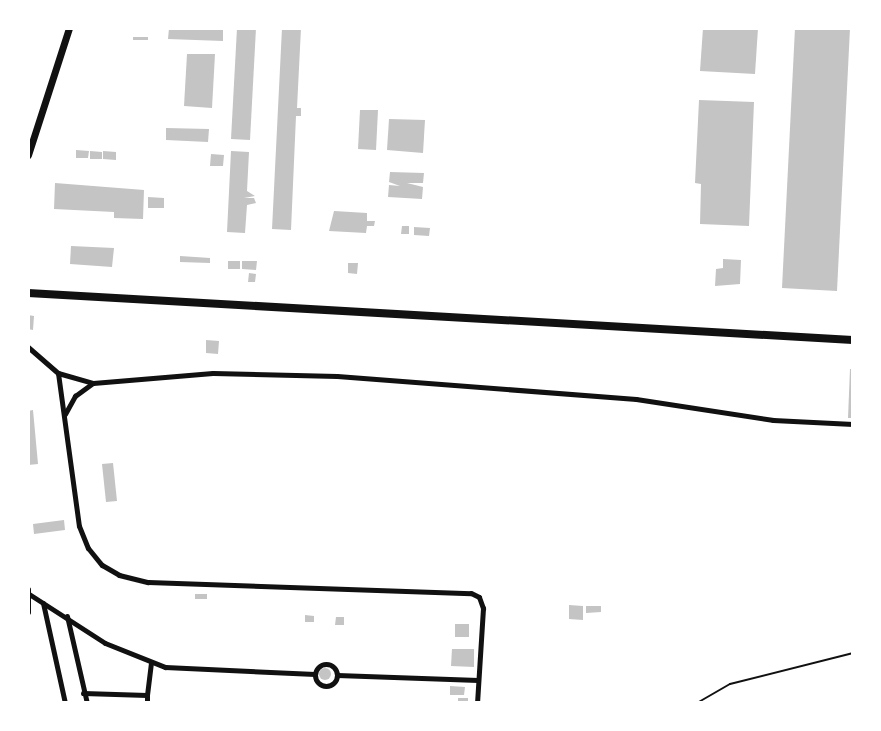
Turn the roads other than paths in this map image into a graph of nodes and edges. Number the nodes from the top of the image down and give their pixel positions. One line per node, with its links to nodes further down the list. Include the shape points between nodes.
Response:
1 (69, 28): 2 (main road)
2 (28, 155)
3 (28, 293): 4 (main road)
4 (853, 340)
5 (28, 346): 6 (street)
6 (58, 373): 7 (street); 8 (street)
7 (93, 383): 8 (street, via 75,396); 9 (street, via 214,373 364,378 636,399 773,420)
8 (65, 415): 18 (street, via 79,526 102,565 148,582 471,593 480,597 483,608)
9 (853, 424)
10 (28, 589): 11 (street)
11 (29, 594): 12 (street); 13 (street)
12 (43, 603): 14 (street); 21 (street)
13 (28, 612)
14 (67, 616): 15 (street, via 106,643); 19 (street)
15 (151, 663): 16 (street, via 187,670); 20 (street)
16 (315, 674): 17 (street, via 326,664); 17 (street, via 317,681 327,685)
17 (337, 675): 18 (street)
18 (478, 680): 24 (street)
19 (83, 693): 20 (street); 22 (street)
20 (147, 695): 23 (street)
21 (65, 703)
22 (87, 703)
23 (147, 703)
24 (477, 703)

